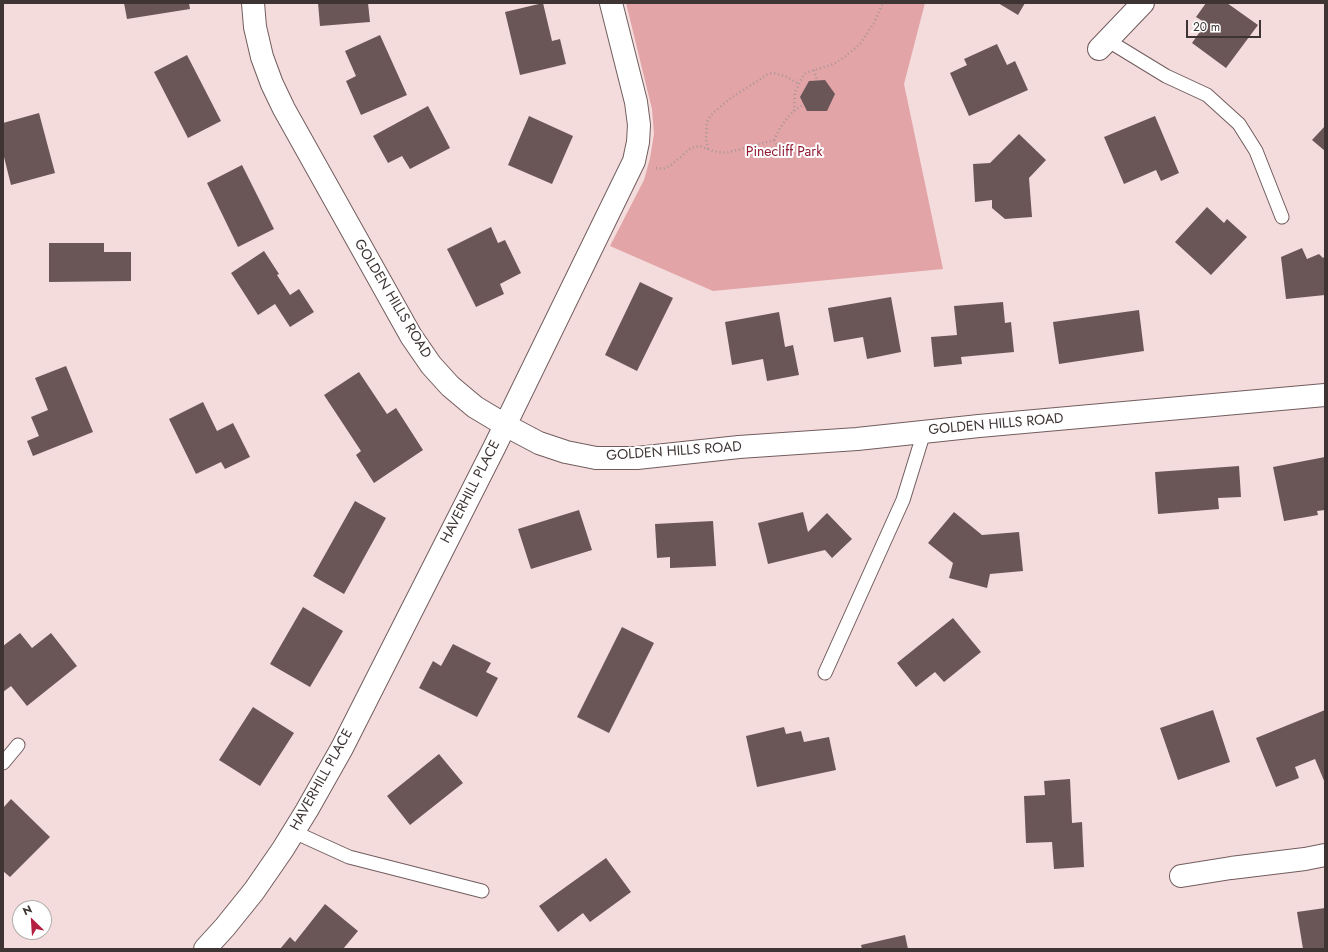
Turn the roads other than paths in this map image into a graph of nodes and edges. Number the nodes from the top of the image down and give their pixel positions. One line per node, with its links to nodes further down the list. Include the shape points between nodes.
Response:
1 (253, 3): 7 (street, GOLDEN HILLS ROAD, via 262,56 272,84 411,336 431,365 450,386)
2 (611, 3): 7 (street, HAVERHILL PLACE, via 636,102 638,142 634,161)
3 (1143, 3): 4 (street)
4 (1103, 45): 5 (lane, via 1207,95 1239,124 1256,152)
5 (1282, 217)
6 (1325, 395): 8 (street, GOLDEN HILLS ROAD)
7 (505, 425): 8 (street, GOLDEN HILLS ROAD, via 539,443 596,458 637,458); 12 (street, HAVERHILL PLACE, via 342,748)
8 (924, 432): 9 (lane, via 903,500)
9 (825, 673)
10 (18, 745): 11 (lane)
11 (3, 763)
12 (294, 832): 15 (lane, via 349,857); 16 (street, HAVERHILL PLACE, via 254,891)
13 (1325, 855): 14 (street)
14 (1181, 876)
15 (482, 891)
16 (205, 949)

